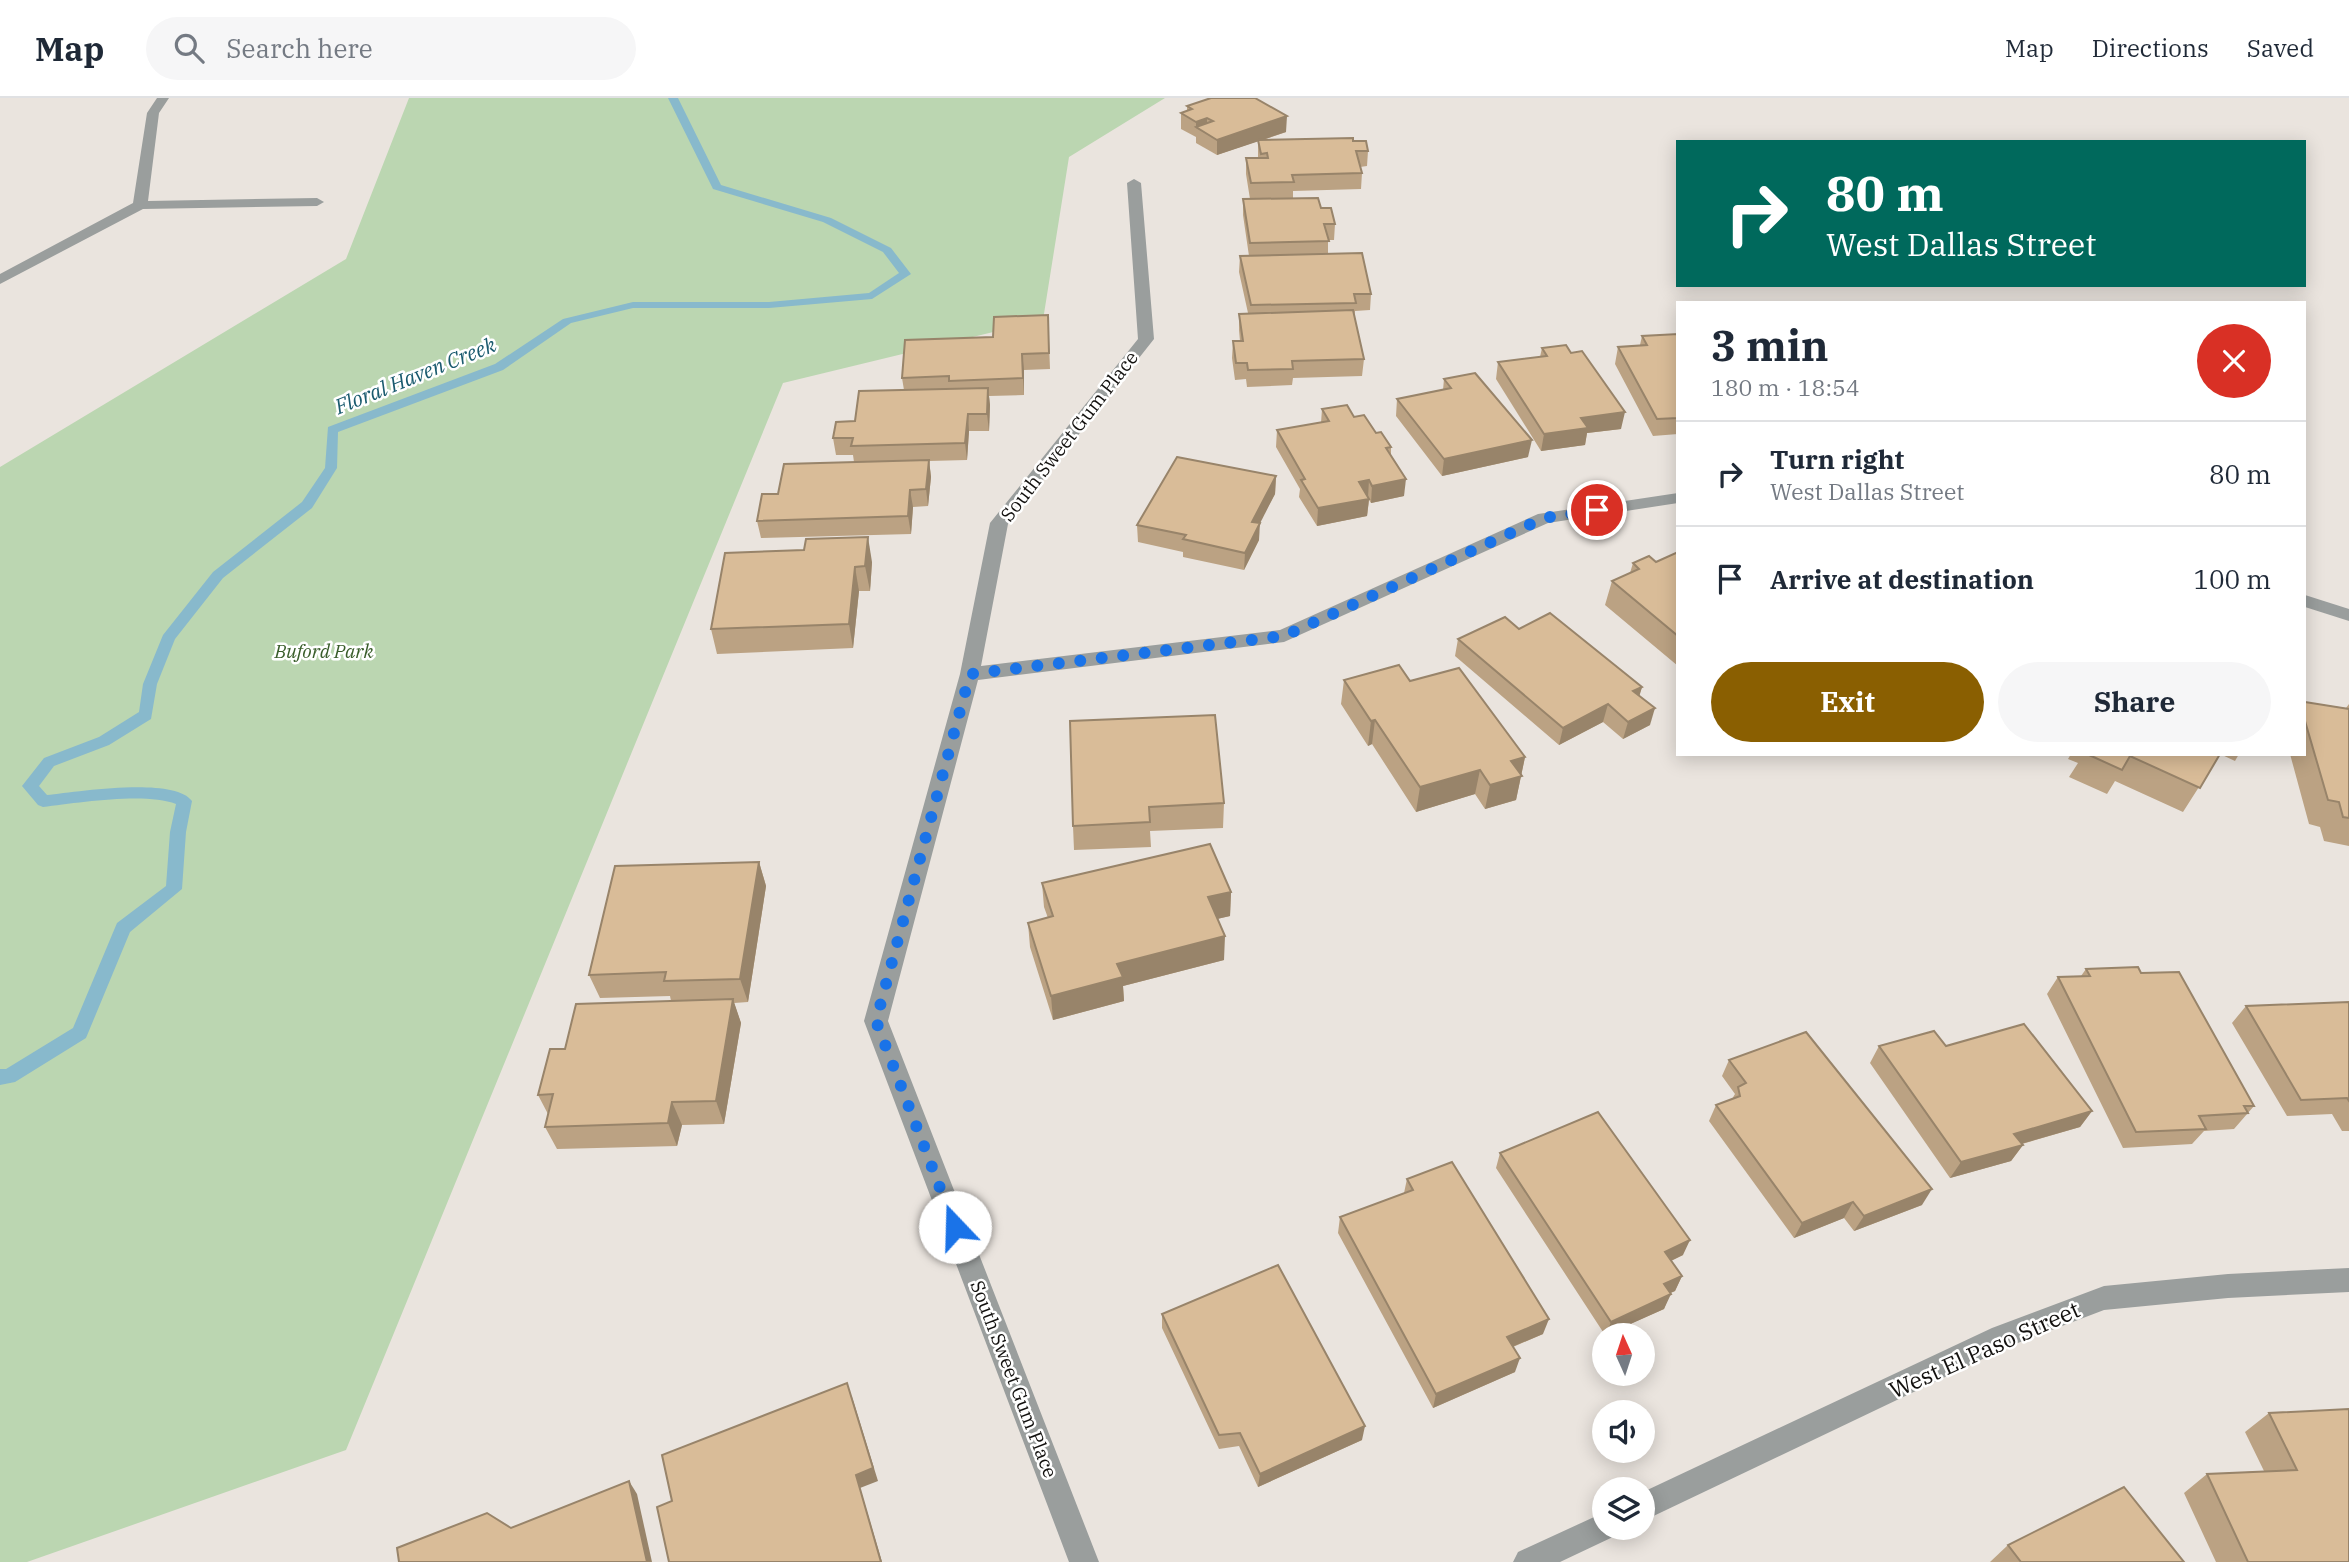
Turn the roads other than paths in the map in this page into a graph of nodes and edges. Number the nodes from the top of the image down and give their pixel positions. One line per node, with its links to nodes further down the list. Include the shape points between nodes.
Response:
1 (163, 98): 4 (street, via 153,113)
2 (1134, 183): 9 (street, South Sweet Gum Place, via 1146,339 999,523)
3 (317, 202): 4 (street)
4 (140, 205): 5 (street)
5 (0, 280)
6 (1676, 498): 9 (street, via 1544,518 1284,636)
7 (2306, 601): 8 (street)
8 (2349, 615)
9 (970, 674): 13 (street, South Sweet Gum Place, via 876,1021)
10 (2349, 1280): 11 (street, West El Paso Street, via 2104,1298 2001,1337)
11 (1655, 1501)
12 (1592, 1532): 14 (street)
13 (1084, 1562)
14 (1528, 1562)

